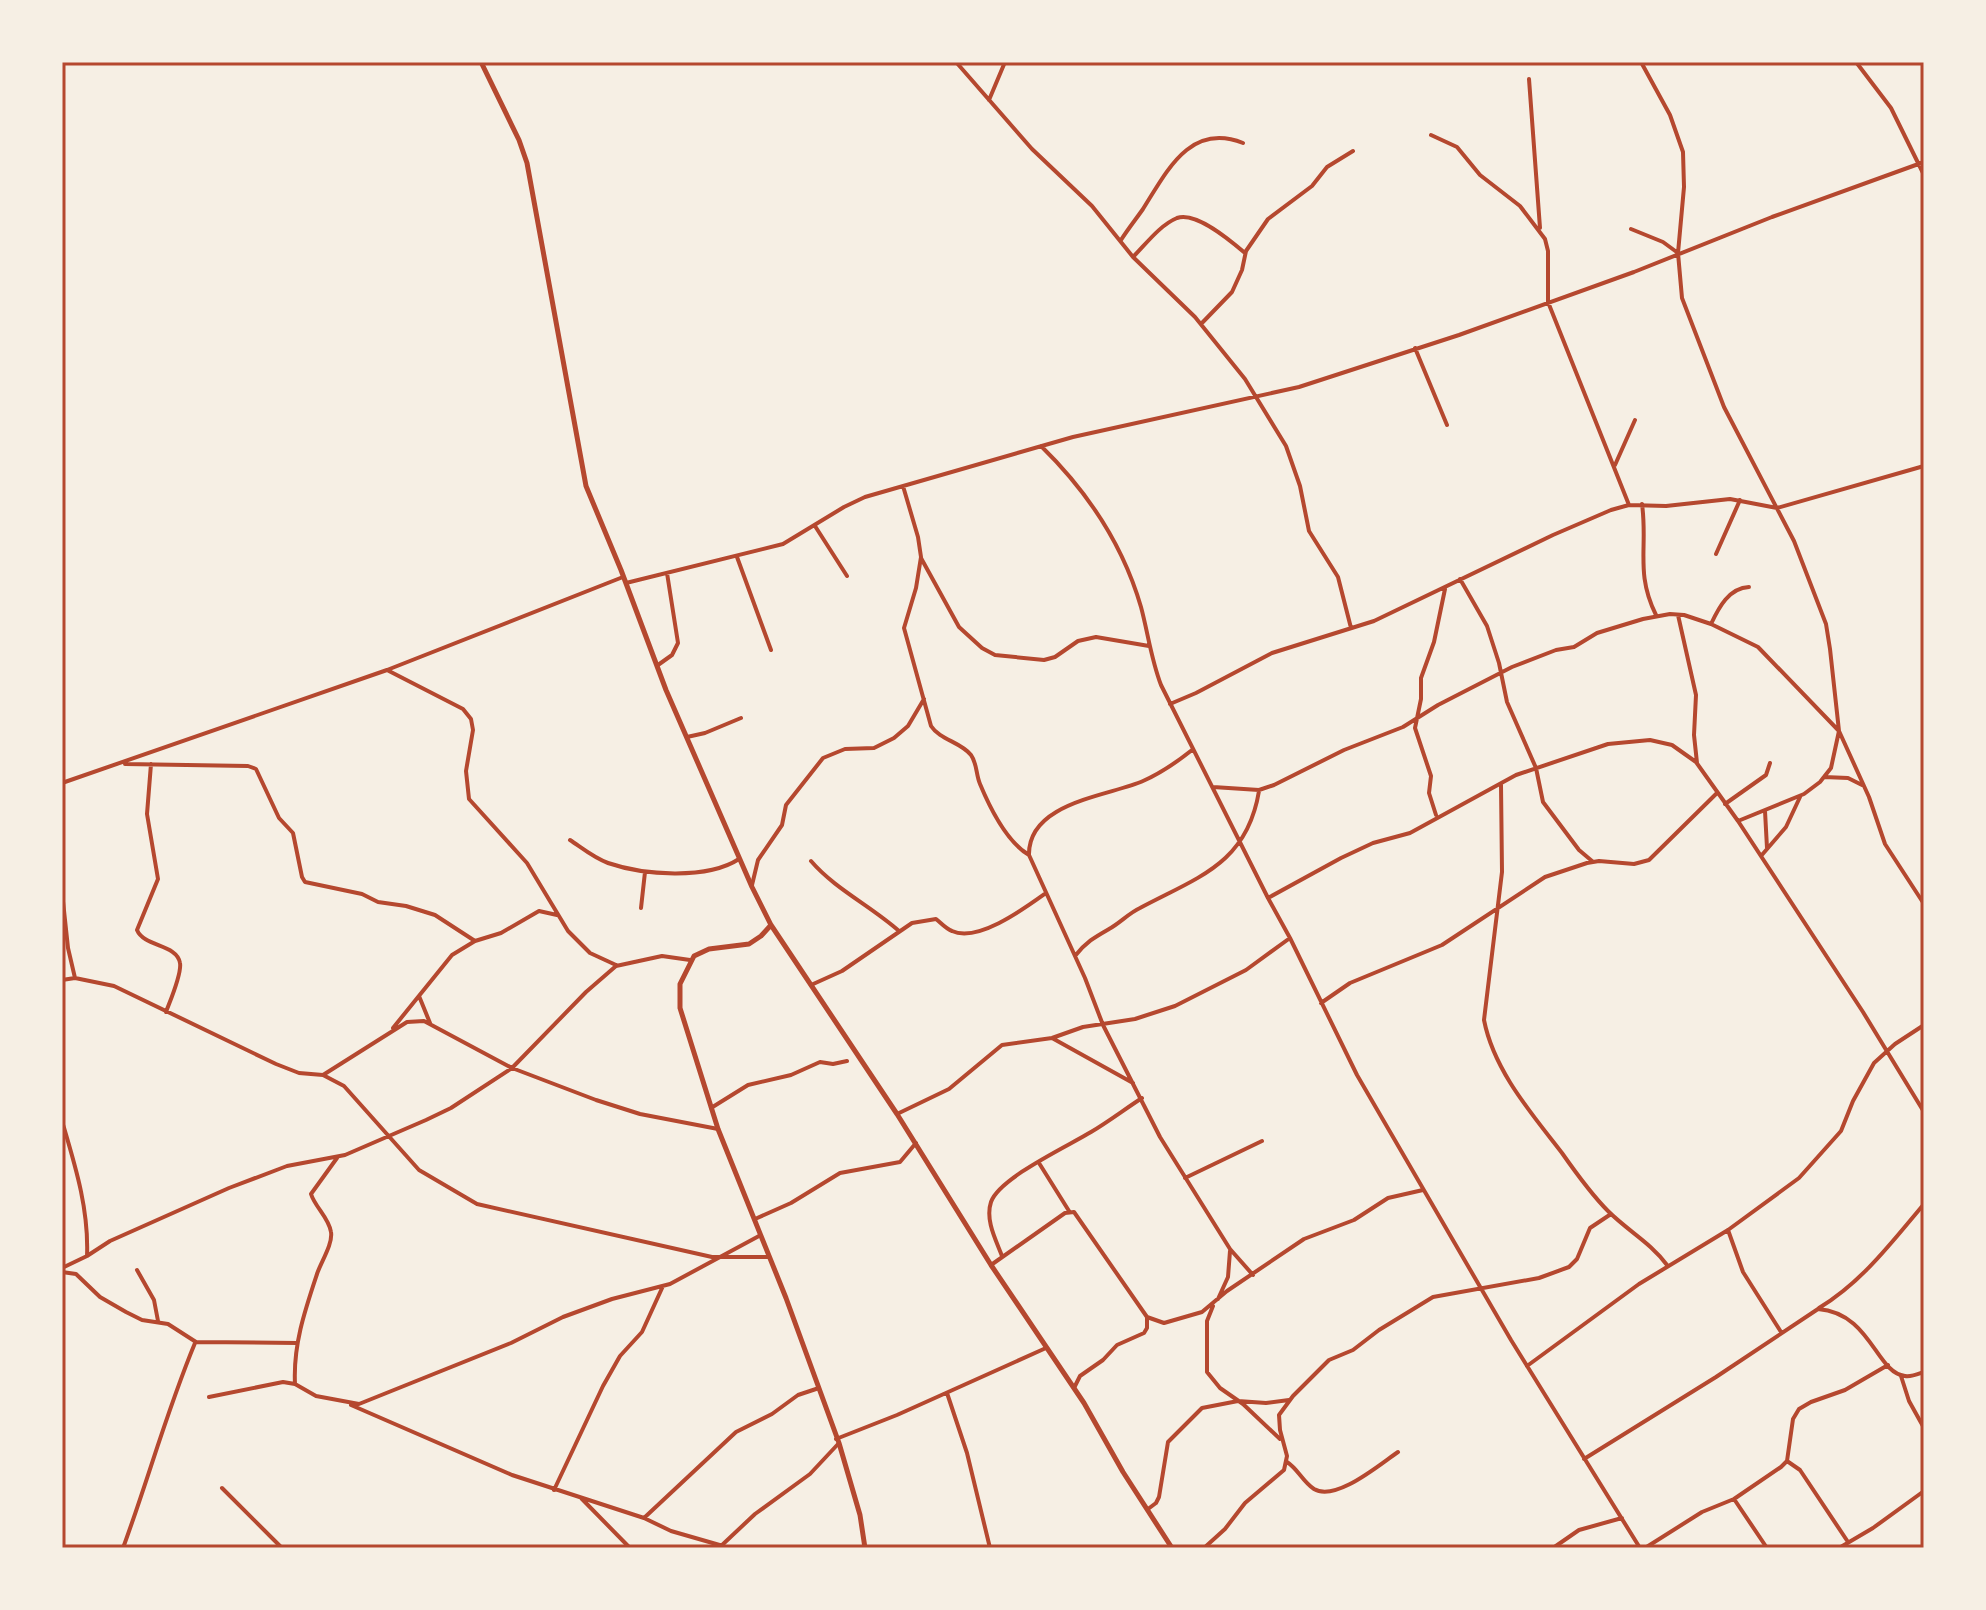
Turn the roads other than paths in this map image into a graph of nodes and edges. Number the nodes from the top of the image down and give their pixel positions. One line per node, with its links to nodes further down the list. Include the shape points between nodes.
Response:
1 (481, 62): 40 (street, via 527,163 586,486)
2 (956, 62): 7 (street)
3 (1005, 62): 7 (street)
4 (1641, 62): 17 (street, via 1682,146)
5 (1856, 62): 11 (street, via 1896,116)
6 (1529, 79): 14 (street)
7 (989, 101): 15 (street)
8 (1431, 135): 14 (street, via 1457,147)
9 (1243, 143): 15 (street, via 1217,136 1186,149)
10 (1353, 151): 16 (street, via 1268,219)
11 (1921, 163): 12 (street); 17 (street)
12 (1924, 175)
13 (1631, 229): 17 (street)
14 (1540, 231): 19 (street, via 1548,251)
15 (1121, 240): 18 (street)
16 (1245, 253): 18 (street, via 1188,217 1163,227); 20 (street, via 1232,292)
17 (1678, 253): 19 (street); 32 (street, via 1688,316 1724,407)
18 (1133, 257): 20 (street)
19 (1548, 302): 21 (street); 26 (street)
20 (1201, 324): 22 (street)
21 (1415, 348): 22 (street, via 1299,387); 24 (street)
22 (1256, 395): 25 (street); 46 (street, via 1286,446 1309,531 1338,577)
23 (1635, 420): 26 (street)
24 (1447, 425)
25 (1041, 446): 28 (street); 47 (street, via 1083,491 1108,530 1141,607)
26 (1615, 465): 31 (street)
27 (1924, 466): 32 (street)
28 (903, 486): 33 (street, via 854,501); 36 (street)
29 (1740, 500): 30 (street); 32 (street); 34 (street)
30 (1642, 504): 31 (street); 44 (street, via 1644,584)
31 (1629, 505): 39 (street)
32 (1777, 508): 56 (street, via 1826,624)
33 (815, 526): 35 (street, via 783,544); 38 (street)
34 (1716, 554)
35 (737, 557): 37 (street); 48 (street)
36 (921, 557): 47 (street, via 959,627 995,655 1044,660 1096,637); 52 (street, via 904,628)
37 (667, 573): 40 (street); 49 (street, via 678,643)
38 (847, 576)
39 (1460, 579): 41 (street); 51 (street, via 1487,626)
40 (624, 580): 49 (street); 50 (street)
41 (1445, 587): 46 (street); 55 (street, via 1421,678)
42 (1749, 587): 45 (street, via 1729,596)
43 (1678, 615): 44 (street); 45 (street); 62 (street, via 1696,695)
44 (1657, 616): 51 (street, via 1597,633 1574,647)
45 (1711, 624): 56 (street, via 1764,652)
46 (1351, 628): 53 (street, via 1272,653)
47 (1149, 646): 53 (street)
48 (771, 650)
49 (658, 665): 57 (street)
50 (387, 670): 60 (street); 89 (street, via 463,709 471,719 469,799 517,849)
51 (1501, 672): 55 (street); 63 (street, via 1507,702)
52 (924, 699): 79 (street, via 933,729 973,757 987,798 1010,838); 85 (street, via 894,738 874,748 845,749 823,758 786,805 782,825 758,860)
53 (1170, 704): 58 (street)
54 (741, 718): 57 (street)
55 (1416, 720): 69 (street); 74 (street)
56 (1839, 731): 64 (street); 67 (street)
57 (687, 737): 81 (street)
58 (1193, 750): 68 (street); 79 (street, via 1144,780 1068,805 1039,828)
59 (1770, 763): 72 (street, via 1766,775)
60 (123, 764): 61 (street); 65 (street)
61 (151, 764): 98 (street, via 256,769 279,818 293,833 305,882 435,915); 107 (street, via 147,814 158,879 138,933 179,960)
62 (1698, 766): 63 (street, via 1672,745 1650,740 1608,744); 70 (street)
63 (1536, 768): 66 (street); 83 (street, via 1546,807)
64 (1824, 777): 67 (street, via 1848,778); 71 (street)
65 (62, 783)
66 (1501, 783): 74 (street); 92 (street, via 1503,862)
67 (1864, 786): 90 (street, via 1891,855)
68 (1212, 787): 69 (street); 77 (street)
69 (1259, 790): 77 (street)
70 (1718, 793): 72 (street); 83 (street, via 1649,860)
71 (1801, 795): 73 (street); 78 (street, via 1786,827)
72 (1725, 804): 75 (street)
73 (1765, 811): 75 (street); 78 (street)
74 (1435, 817): 88 (street, via 1410,833 1341,858)
75 (1738, 821): 80 (street)
76 (570, 840): 84 (street, via 605,862)
77 (1240, 844): 88 (street); 99 (street, via 1174,893 1089,940)
78 (1767, 848): 80 (street)
79 (1029, 855): 87 (street)
80 (1761, 856): 113 (street)
81 (739, 859): 84 (street, via 693,872); 85 (street)
82 (811, 861): 96 (street)
83 (1593, 862): 92 (street, via 1536,881)
84 (645, 872): 91 (street)
85 (752, 887): 95 (street)
86 (62, 892): 102 (street)
87 (1046, 893): 96 (street, via 977,932 954,932 934,919); 99 (street)
88 (1268, 898): 97 (street)
89 (551, 902): 93 (street); 94 (street)
90 (1924, 904)
91 (641, 908)
92 (1496, 908): 106 (street, via 1442,945 1350,983); 133 (street, via 1484,1020 1494,1052 1518,1095)
93 (541, 911): 94 (street); 98 (street)
94 (560, 916): 101 (street, via 590,953)
95 (771, 925): 100 (street, via 749,944 709,949); 104 (street)
96 (899, 931): 104 (street, via 858,961)
97 (1290, 938): 106 (street); 109 (street, via 1246,970 1175,1006)
98 (475, 941): 105 (street, via 446,961)
99 (1075, 956): 109 (street)
100 (690, 960): 101 (street, via 662,956); 119 (street, via 680,984 680,1008)
101 (616, 966): 115 (street)
102 (75, 978): 103 (street); 107 (street, via 114,986)
103 (62, 980)
104 (811, 985): 121 (street)
105 (419, 996): 108 (street); 111 (street)
106 (1321, 1003): 130 (street)
107 (166, 1012): 116 (street, via 299,1073)
108 (430, 1023): 111 (street, via 407,1022); 115 (street)
109 (1103, 1025): 112 (street); 117 (street)
110 (1924, 1025): 113 (street)
111 (390, 1032): 116 (street)
112 (1052, 1038): 117 (street); 121 (street, via 1002,1045 949,1089)
113 (1887, 1050): 120 (street); 135 (street, via 1869,1069 1841,1131 1816,1162)
114 (847, 1061): 119 (street, via 820,1062 748,1085)
115 (512, 1068): 123 (street, via 640,1114); 124 (street, via 451,1108)
116 (323, 1075): 124 (street, via 344,1086)
117 (1134, 1083): 118 (street)
118 (1142, 1098): 128 (street); 129 (street)
119 (711, 1108): 123 (street)
120 (1924, 1112)
121 (897, 1114): 126 (street)
122 (62, 1121): 138 (street, via 80,1183)
123 (718, 1129): 134 (street)
124 (390, 1136): 127 (street); 141 (street, via 424,1174 477,1204)
125 (1262, 1141): 129 (street)
126 (916, 1143): 134 (street, via 900,1162 840,1173); 142 (street)
127 (337, 1158): 138 (street, via 287,1166 229,1188); 155 (street, via 311,1194 332,1238)
128 (1039, 1163): 132 (street); 139 (street, via 1007,1183 991,1203 991,1229)
129 (1185, 1178): 137 (street)
130 (1423, 1190): 146 (street, via 1388,1198 1354,1220 1304,1239); 148 (street)
131 (1924, 1204): 150 (street, via 1855,1282)
132 (1069, 1211): 139 (street); 151 (street, via 1077,1215)
133 (1611, 1214): 143 (street); 148 (street, via 1590,1228 1569,1267)
134 (753, 1220): 136 (street)
135 (1728, 1230): 143 (street); 153 (street, via 1743,1272)
136 (759, 1236): 140 (street); 141 (street)
137 (1230, 1249): 146 (street); 149 (street, via 1228,1277)
138 (87, 1256): 144 (street)
139 (1002, 1256): 142 (street)
140 (768, 1257): 141 (street); 162 (street)
141 (720, 1258): 147 (street)
142 (991, 1265): 156 (street)
143 (1667, 1265): 158 (street)
144 (62, 1270): 152 (street, via 76,1274 126,1312)
145 (137, 1270): 152 (street, via 154,1300)
146 (1253, 1275): 149 (street)
147 (663, 1286): 168 (street, via 563,1317 511,1343); 177 (street, via 642,1332 603,1386)
148 (1481, 1288): 158 (street); 166 (street, via 1419,1304 1353,1350 1329,1360)
149 (1218, 1301): 151 (street, via 1202,1312 1164,1323); 167 (street, via 1207,1321 1206,1368)
150 (1818, 1309): 153 (street); 157 (street, via 1847,1318)
151 (1147, 1317): 163 (street, via 1144,1333 1117,1345 1080,1376)
152 (158, 1321): 154 (street)
153 (1781, 1332): 173 (street)
154 (196, 1342): 155 (street); 186 (street)
155 (297, 1343): 161 (street)
156 (1046, 1348): 163 (street); 164 (street)
157 (1888, 1365): 160 (street); 174 (street, via 1845,1390 1802,1406 1793,1419)
158 (1527, 1366): 173 (street)
159 (1924, 1372): 160 (street)
160 (1901, 1375): 169 (street)
161 (295, 1384): 165 (street, via 272,1383); 168 (street, via 316,1396)
162 (819, 1388): 171 (street); 182 (street, via 736,1432)
163 (1074, 1388): 181 (street)
164 (947, 1393): 171 (street); 191 (street)
165 (209, 1397)
166 (1289, 1400): 167 (street); 170 (street, via 1278,1419)
167 (1238, 1401): 170 (street); 181 (street, via 1205,1407 1171,1438 1159,1497)
168 (350, 1404): 177 (street)
169 (1924, 1428)
170 (1282, 1440): 175 (street)
171 (838, 1441): 185 (street, via 810,1474); 190 (street)
172 (1398, 1452): 175 (street, via 1327,1492 1313,1489)
173 (1584, 1459): 183 (street)
174 (1787, 1461): 180 (street); 184 (street, via 1800,1470)
175 (1287, 1462): 193 (street, via 1282,1473 1252,1496)
176 (222, 1488): 187 (street)
177 (554, 1490): 179 (street)
178 (1924, 1491): 184 (street)
179 (579, 1496): 182 (street); 188 (street)
180 (1734, 1499): 195 (street); 196 (street)
181 (1148, 1509): 192 (street)
182 (644, 1518): 185 (street)
183 (1622, 1518): 194 (street, via 1579,1530); 195 (street)
184 (1848, 1542): 197 (street)
185 (721, 1546): 189 (street)
186 (123, 1548)
187 (282, 1548)
188 (630, 1548)
189 (730, 1548)
190 (865, 1548)
191 (990, 1548)
192 (1171, 1548)
193 (1204, 1548)
194 (1553, 1548)
195 (1643, 1548)
196 (1767, 1548)
197 (1839, 1548)

